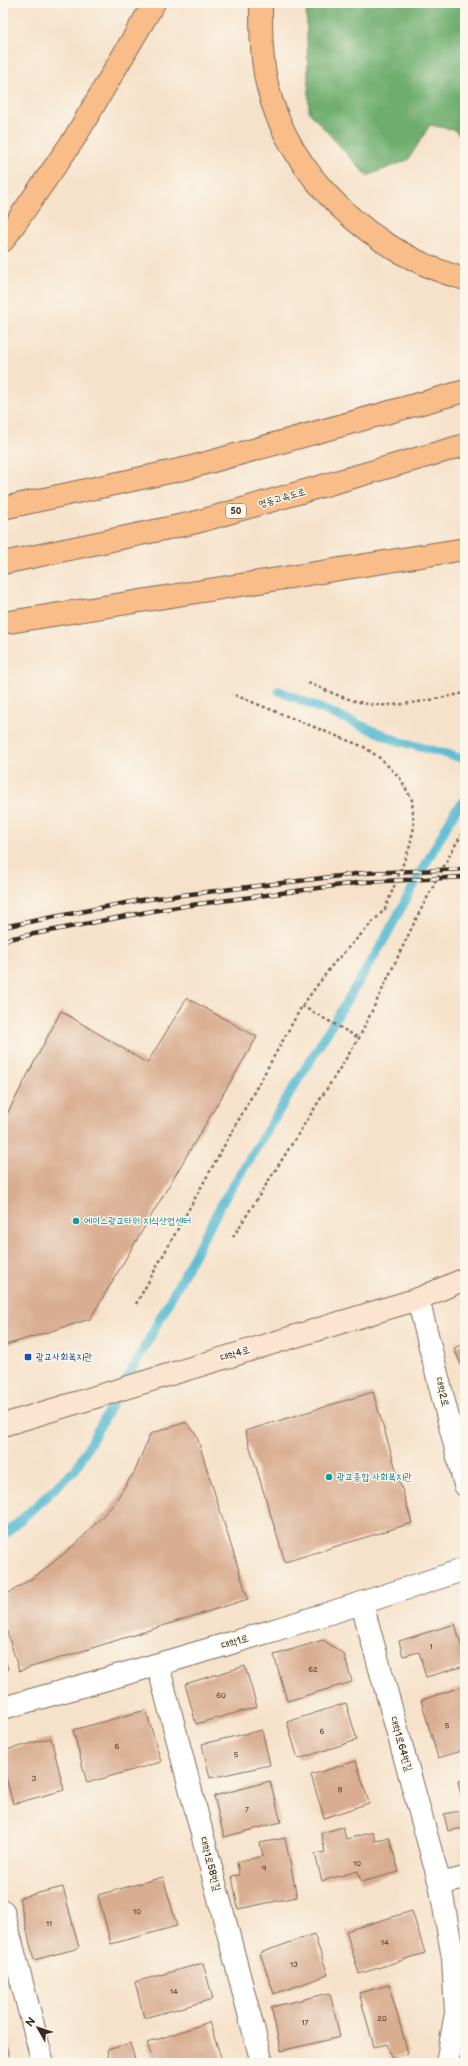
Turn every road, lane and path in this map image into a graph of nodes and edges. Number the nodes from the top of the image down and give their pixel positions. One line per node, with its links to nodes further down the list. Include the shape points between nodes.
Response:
1 (154, 3): 3 (highway, via 74,139)
2 (261, 3): 4 (highway, via 262,47 267,84 277,117 310,175 357,222 384,241 446,274)
3 (3, 241)
4 (465, 279)
5 (465, 391): 7 (highway, via 188,468)
6 (465, 445): 9 (highway, 영동고속도로 / 50, via 197,522)
7 (3, 508)
8 (465, 549): 10 (highway)
9 (3, 563)
10 (3, 623)
11 (308, 683): 12 (path, via 343,697 388,706)
12 (465, 693)
13 (232, 694): 15 (path, via 364,747 400,778 412,800 414,827 410,849 385,909 333,964)
14 (465, 830): 16 (path, via 417,916)
15 (302, 1006): 16 (path); 20 (path)
16 (359, 1038): 17 (path)
17 (234, 1237)
18 (465, 1279): 19 (street, 대학4로)
19 (418, 1299): 21 (street, 대학4로); 22 (street, 대학2로)
20 (136, 1304)
21 (3, 1425)
22 (465, 1485)
23 (465, 1569): 24 (street, 대학1로)
24 (362, 1604): 25 (street, 대학1로); 28 (street, 대학1로64번길)
25 (158, 1665): 26 (street, 대학1로); 31 (street, 대학1로58번길)
26 (3, 1708)
27 (465, 1878): 28 (street)
28 (440, 1884): 32 (street, 대학1로64번길, via 453,1958 456,2013)
29 (3, 1911): 30 (street)
30 (43, 2063)
31 (262, 2063)
32 (447, 2063)

